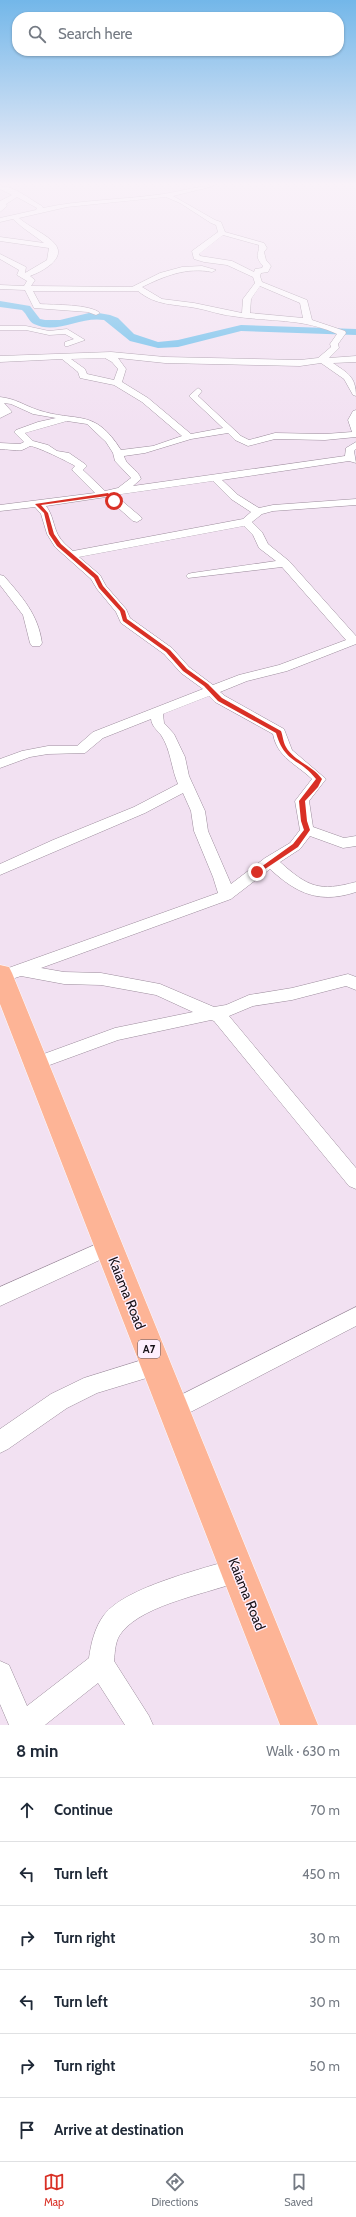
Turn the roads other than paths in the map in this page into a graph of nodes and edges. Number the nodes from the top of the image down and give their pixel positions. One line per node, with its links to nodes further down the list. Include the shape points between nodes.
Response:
1 (19, 266): 5 (street, via 23,269 20,273)
2 (43, 266): 5 (street)
3 (267, 266): 6 (street, via 265,270 258,272)
4 (235, 267): 6 (street); 9 (street, via 214,270 188,267)
5 (25, 276): 8 (street, via 32,280)
6 (258, 279): 11 (street, via 247,299); 12 (street, via 304,302)
7 (0, 287): 8 (street)
8 (27, 287): 9 (street, via 66,290); 10 (street, via 38,306 89,310)
9 (135, 288): 11 (street, via 150,298 167,303 193,305 231,314)
10 (96, 313)
11 (246, 314): 12 (street)
12 (308, 322): 20 (street, via 324,324 342,333 334,344 335,348)
13 (0, 328): 14 (street, via 26,328 49,333 67,331 81,340)
14 (68, 344)
15 (106, 355): 16 (street); 20 (street, via 165,360 300,363); 22 (street, via 115,360 122,369)
16 (64, 356): 17 (street); 22 (street, via 82,371 83,376)
17 (10, 358): 18 (street); 21 (street, via 4,368)
18 (0, 359)
19 (356, 359): 20 (street)
20 (321, 360): 24 (street, via 348,378)
21 (0, 368)
22 (117, 383): 33 (street, via 145,400)
23 (198, 391): 30 (street, via 193,396)
24 (356, 393)
25 (0, 400): 29 (street, via 13,401 36,412)
26 (0, 404): 28 (street, via 7,412)
27 (356, 413): 31 (street, via 353,420)
28 (0, 415)
29 (68, 419): 34 (street, via 41,424 19,432); 37 (street, via 90,422 110,440)
30 (230, 430): 32 (street, via 248,443 275,436 325,437); 33 (street)
31 (356, 430)
32 (356, 434)
33 (189, 437): 37 (street, via 155,448)
34 (30, 443): 35 (street, via 21,447); 41 (street, via 66,455 82,466 78,469)
35 (0, 446)
36 (356, 446): 38 (street, via 348,450)
37 (118, 453): 40 (street, via 120,461 136,479)
38 (353, 459): 39 (street)
39 (215, 477): 40 (street); 45 (street, via 223,488 242,504)
40 (122, 490): 41 (street)
41 (106, 495): 43 (street); 46 (street)
42 (356, 502): 45 (street, via 292,506)
43 (38, 504): 44 (street); 48 (street, via 46,513 52,534 59,545)
44 (0, 508)
45 (258, 512): 47 (street)
46 (137, 519)
47 (246, 522): 48 (street); 49 (street, via 258,534 263,546)
48 (72, 555): 54 (street, via 96,578 122,611 124,620 168,651 185,670)
49 (285, 563): 50 (street); 52 (street)
50 (192, 576)
51 (0, 578): 53 (street, via 30,617 35,628)
52 (355, 641): 54 (street)
53 (36, 643)
54 (212, 691): 55 (street); 60 (street, via 220,700 279,732 283,748 295,760 313,771 319,779 302,801)
55 (156, 712): 56 (street); 57 (street, via 156,719)
56 (128, 723): 57 (street, via 144,723); 58 (street, via 98,735 80,750 48,750 27,754)
57 (162, 728): 59 (street, via 178,757)
58 (0, 764)
59 (186, 785): 63 (street, via 141,811 57,843); 65 (street, via 198,811 201,831)
60 (307, 830): 61 (street, via 343,844); 62 (street, via 295,846)
61 (356, 841)
62 (270, 861): 64 (street, via 294,881 312,891 328,895); 65 (street)
63 (0, 870)
64 (356, 887)
65 (226, 895): 66 (street)
66 (6, 974): 68 (street, via 101,979 140,986 160,990); 69 (highway, Kaiama Road / A7)
67 (353, 980): 68 (street, via 249,1001 230,1010)
68 (212, 1013): 69 (street, via 115,1034); 70 (street, via 226,1023)
69 (36, 1064): 71 (highway, Kaiama Road / A7)
70 (356, 1181)
71 (108, 1247): 72 (street); 74 (highway, Kaiama Road / A7)
72 (0, 1297)
73 (356, 1316): 75 (street)
74 (155, 1366): 75 (highway, Kaiama Road / A7); 76 (street, via 92,1385 59,1401)
75 (173, 1410): 77 (highway, Kaiama Road / A7)
76 (0, 1442)
77 (237, 1570): 78 (street, via 135,1606 114,1622 103,1642); 82 (highway, Kaiama Road / A7)
78 (100, 1664): 80 (street, via 68,1692); 81 (street)
79 (0, 1674): 80 (street)
80 (23, 1725)
81 (140, 1725)
82 (299, 1725)

